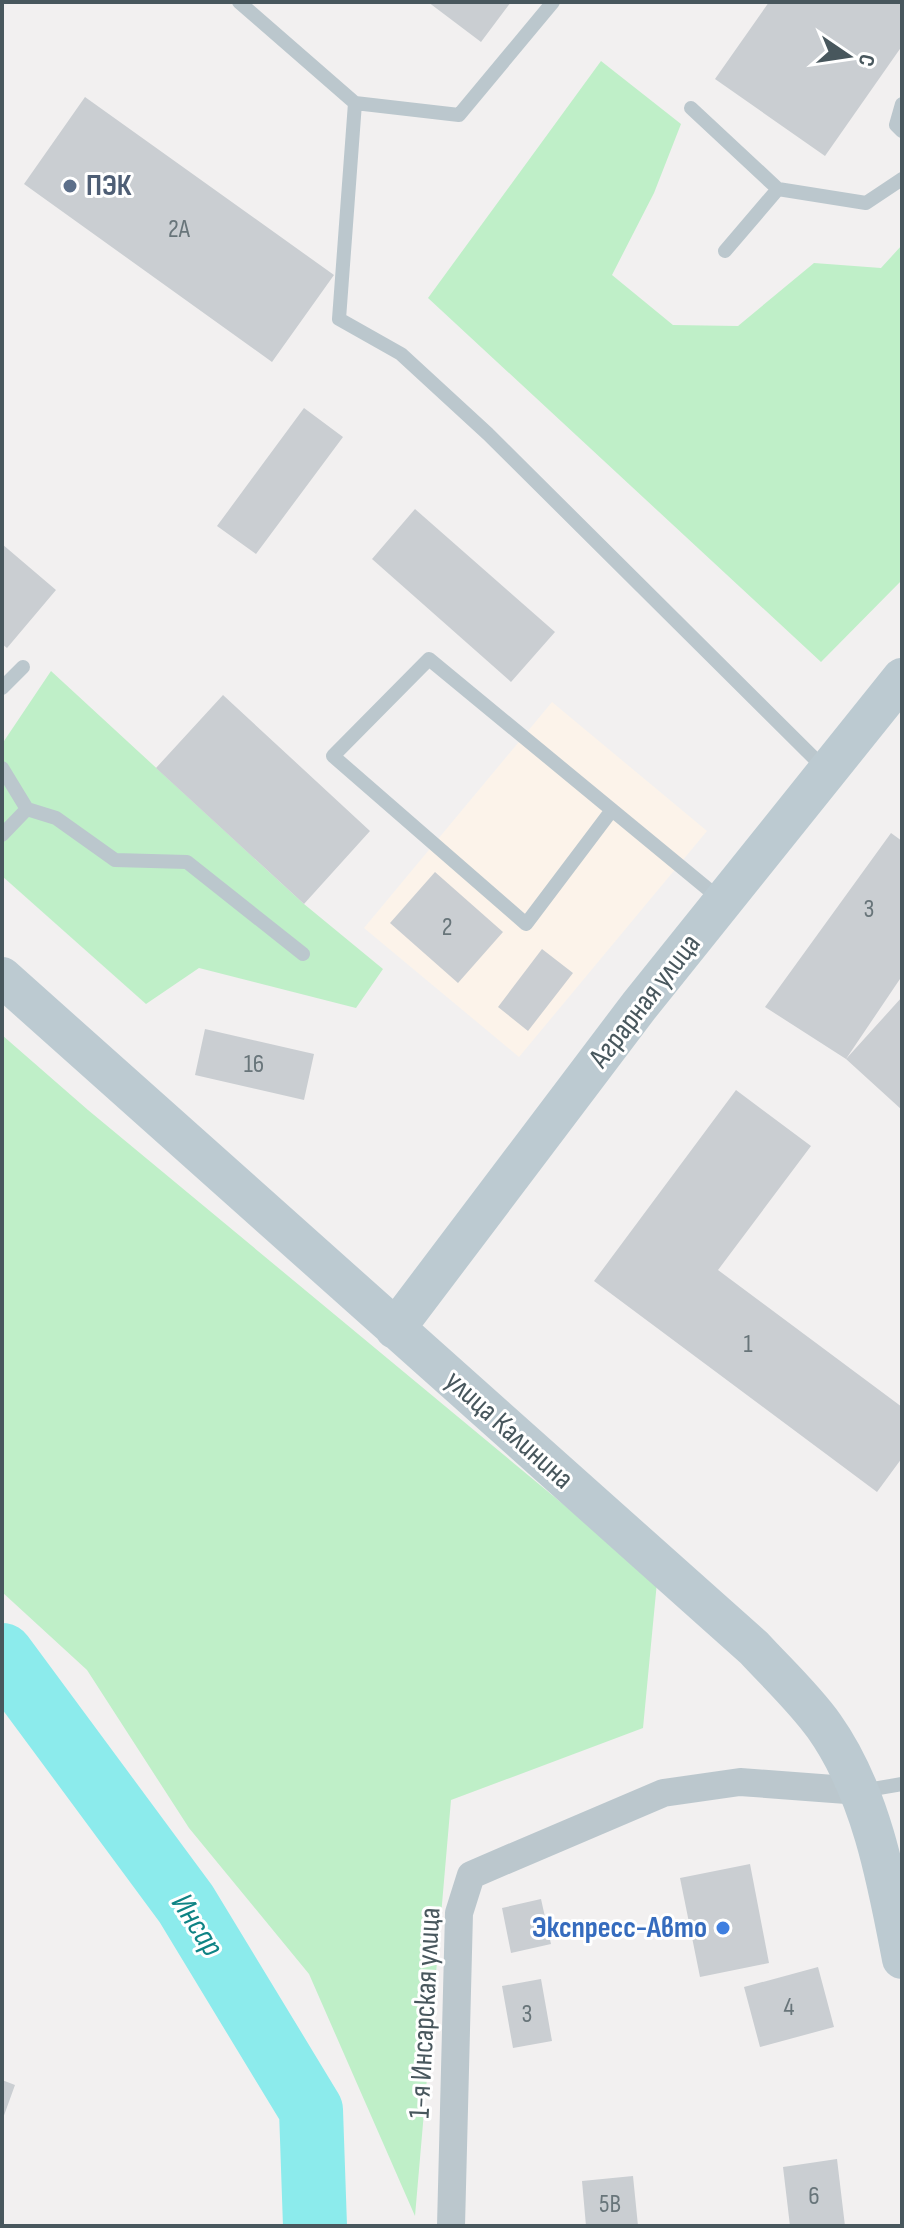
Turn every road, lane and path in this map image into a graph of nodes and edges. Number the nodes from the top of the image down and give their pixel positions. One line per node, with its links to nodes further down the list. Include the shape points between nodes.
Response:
1 (239, 2): 3 (lane)
2 (553, 2): 3 (lane, via 459,115)
3 (355, 103): 14 (lane, via 339,319 401,354 488,434)
4 (902, 104): 6 (lane, via 896,125)
5 (691, 108): 8 (lane)
6 (902, 131)
7 (902, 179): 8 (lane, via 866,203)
8 (778, 189): 9 (lane)
9 (725, 251)
10 (23, 667): 12 (lane)
11 (902, 678): 14 (main road, Аграрная улица)
12 (2, 688)
13 (2, 768): 15 (lane)
14 (828, 771): 18 (main road, Аграрная улица)
15 (27, 809): 17 (lane); 19 (lane, via 56,818 115,860 187,862)
16 (612, 810): 16 (lane, via 429,659 333,756 526,924); 18 (lane)
17 (2, 835)
18 (723, 901): 21 (main road, Аграрная улица)
19 (303, 954)
20 (2, 977): 21 (main road, улица Калинина)
21 (395, 1329): 23 (main road, улица Калинина, via 754,1648 824,1726)
22 (902, 1784): 23 (lane)
23 (860, 1791): 24 (main road, улица Калинина); 25 (street, 1-я Инсарская улица, via 740,1782 663,1793 471,1875 459,1913)
24 (902, 1959)
25 (451, 2226)

